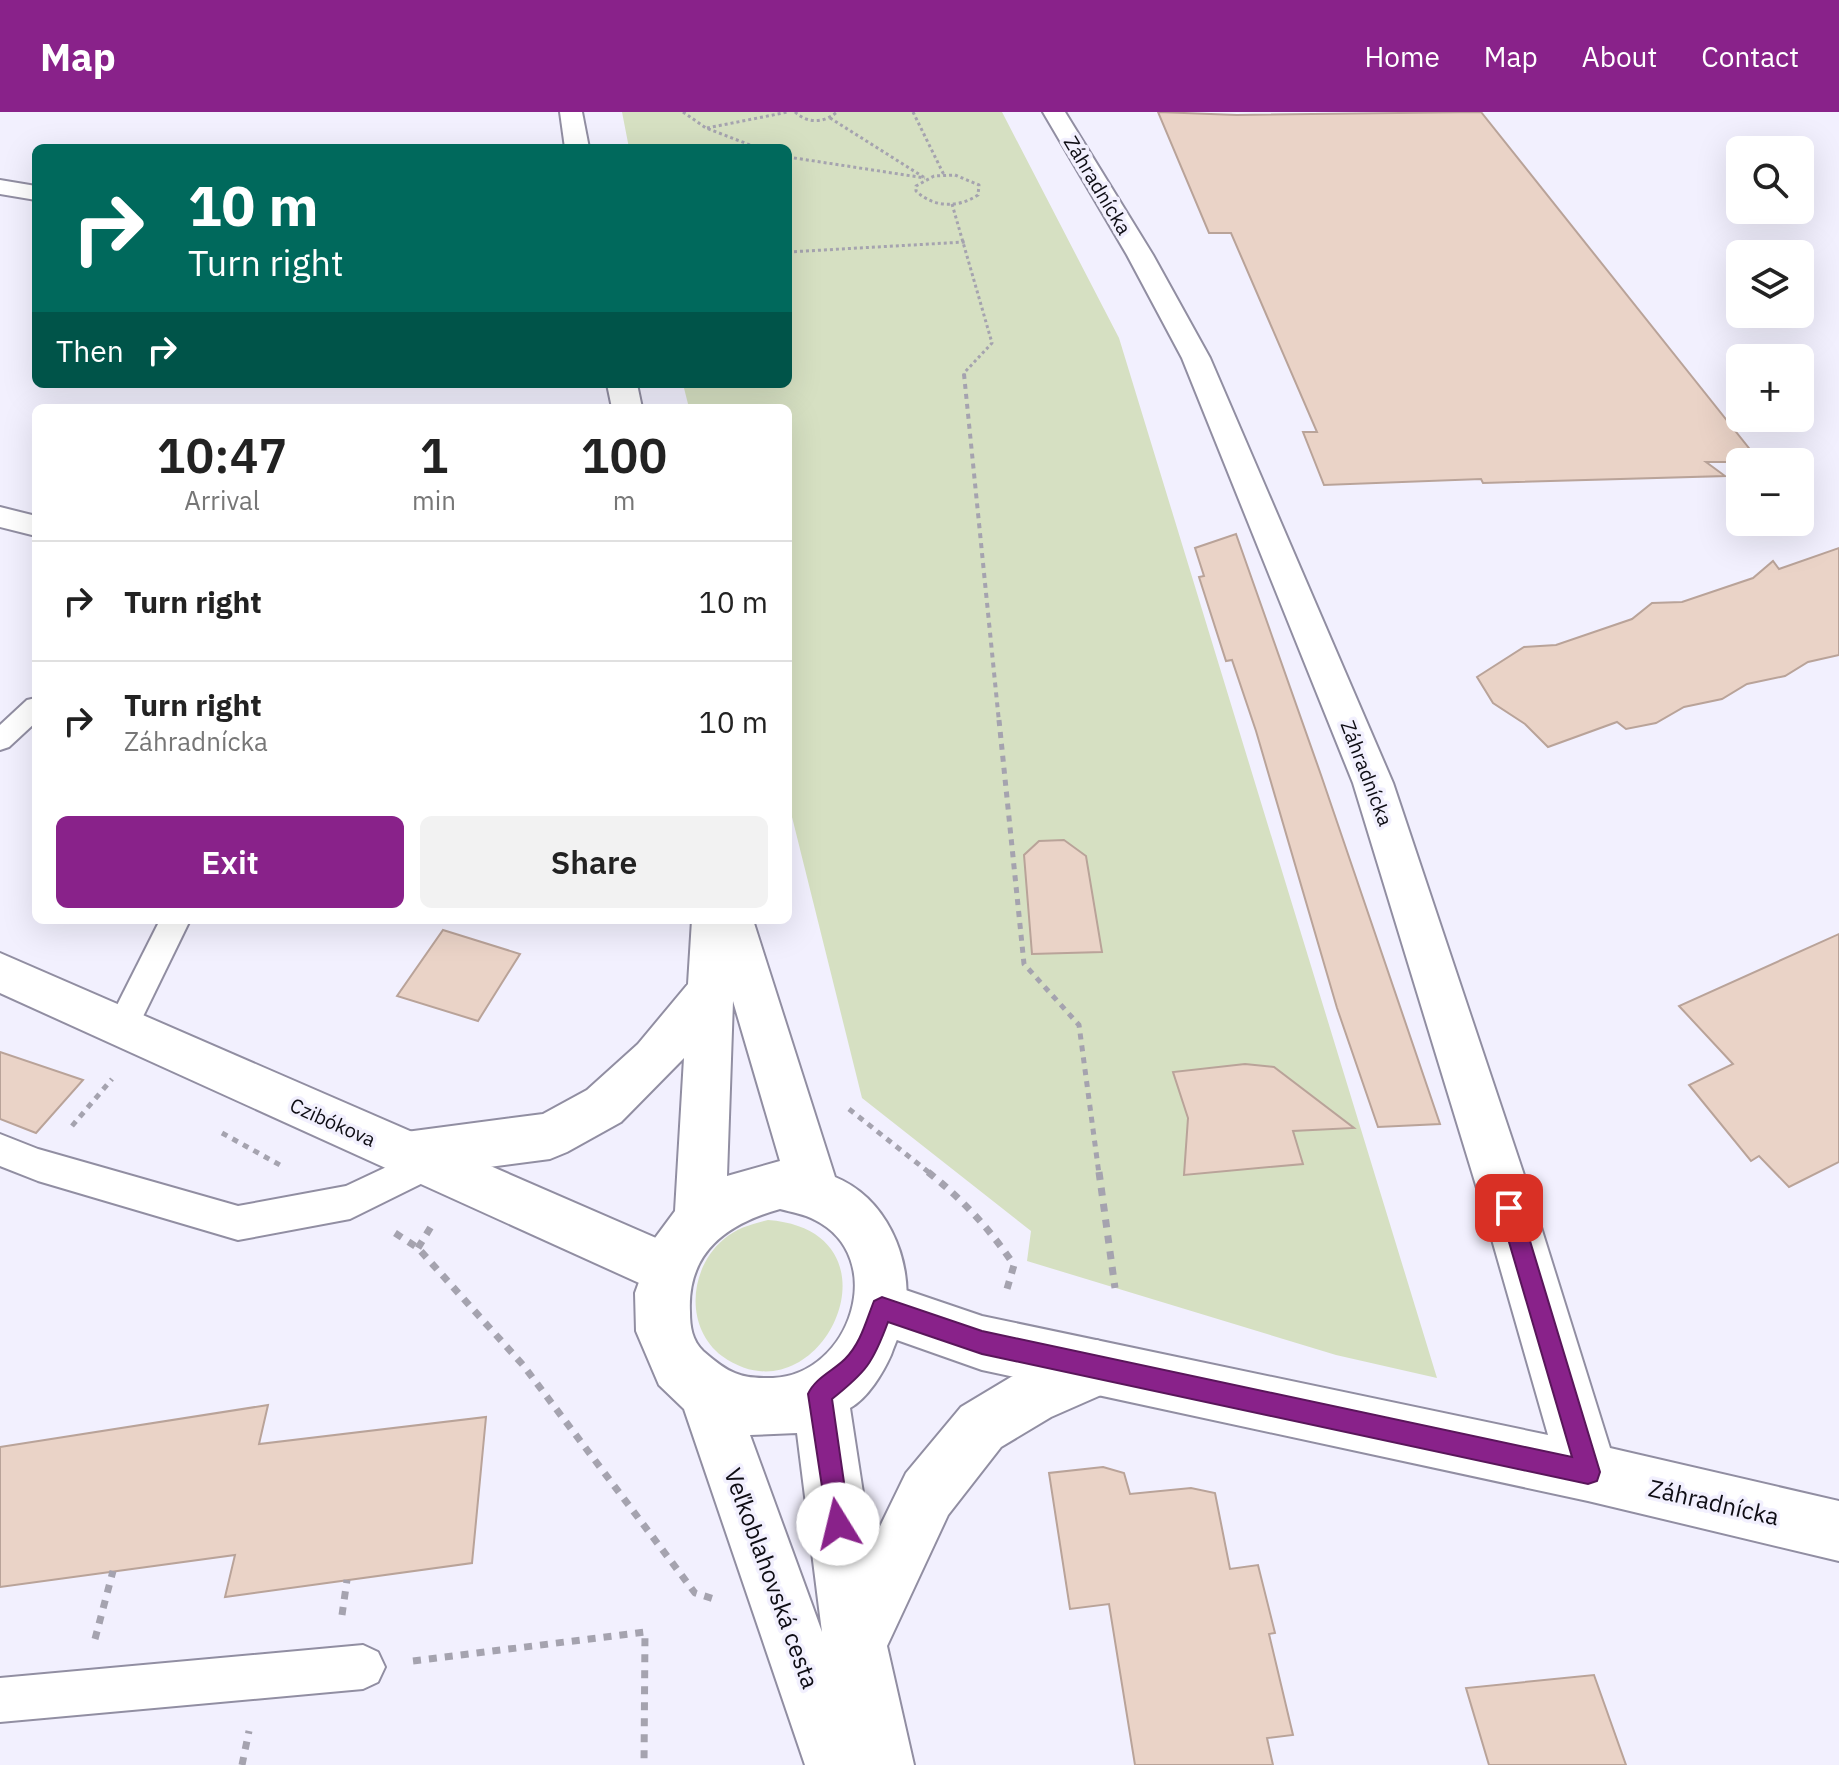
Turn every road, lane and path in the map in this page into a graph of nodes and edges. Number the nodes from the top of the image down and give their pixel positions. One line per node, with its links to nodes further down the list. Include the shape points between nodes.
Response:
1 (571, 112): 10 (street)
2 (683, 112): 9 (path)
3 (788, 112): 9 (path)
4 (795, 112): 8 (path, via 805,120)
5 (837, 112): 8 (path)
6 (913, 112): 13 (path)
7 (1054, 112): 47 (street, Záhradnícka, via 1196,358 1373,783)
8 (830, 118): 14 (path)
9 (706, 128): 11 (path)
10 (576, 144)
11 (748, 144)
12 (792, 158): 14 (path)
13 (944, 175): 14 (path); 17 (path, via 965,177 981,190 972,199)
14 (926, 178): 17 (path, via 916,186 919,195)
15 (0, 187): 16 (street)
16 (32, 192)
17 (952, 204): 18 (path)
18 (965, 242): 19 (path); 42 (path, via 992,343 964,373 1024,964 1079,1025)
19 (792, 252)
20 (0, 517): 21 (street)
21 (32, 525)
22 (32, 711): 23 (lane)
23 (0, 740)
24 (173, 924): 29 (lane)
25 (714, 924): 28 (street)
26 (732, 924): 36 (street)
27 (0, 972): 29 (street, Czibókova)
28 (711, 990): 35 (street, via 655,1059 604,1106 550,1136); 38 (street)
29 (122, 1027): 35 (street, Czibókova)
30 (101, 1070): 31 (path)
31 (115, 1076)
32 (846, 1107): 40 (path, via 972,1208)
33 (212, 1128): 37 (path)
34 (0, 1150): 37 (lane, via 238,1223)
35 (417, 1159): 37 (lane); 41 (street, Czibókova)
36 (814, 1191): 38 (street, via 780,1185 747,1190); 43 (street, via 848,1211 874,1244 884,1286)
37 (350, 1202): 39 (path, via 418,1248)
38 (700, 1217): 41 (street, via 680,1241)
39 (434, 1223)
40 (1014, 1265)
41 (667, 1269): 45 (street, via 661,1295 671,1350)
42 (1115, 1288)
43 (882, 1309): 44 (street, Záhradnícka, via 982,1343); 46 (street, via 854,1367)
44 (1097, 1368): 47 (street, Záhradnícka); 49 (street, via 1031,1397 981,1427 927,1494)
45 (706, 1391): 46 (street, via 736,1404 769,1409); 53 (street, Veľkoblahovská cesta)
46 (820, 1394): 49 (street)
47 (1588, 1472): 48 (street, Záhradnícka)
48 (1839, 1531)
49 (855, 1644): 54 (street)
50 (363, 1667): 51 (lane); 52 (path, via 645,1632)
51 (0, 1700)
52 (644, 1765)
53 (838, 1765)
54 (881, 1765)

